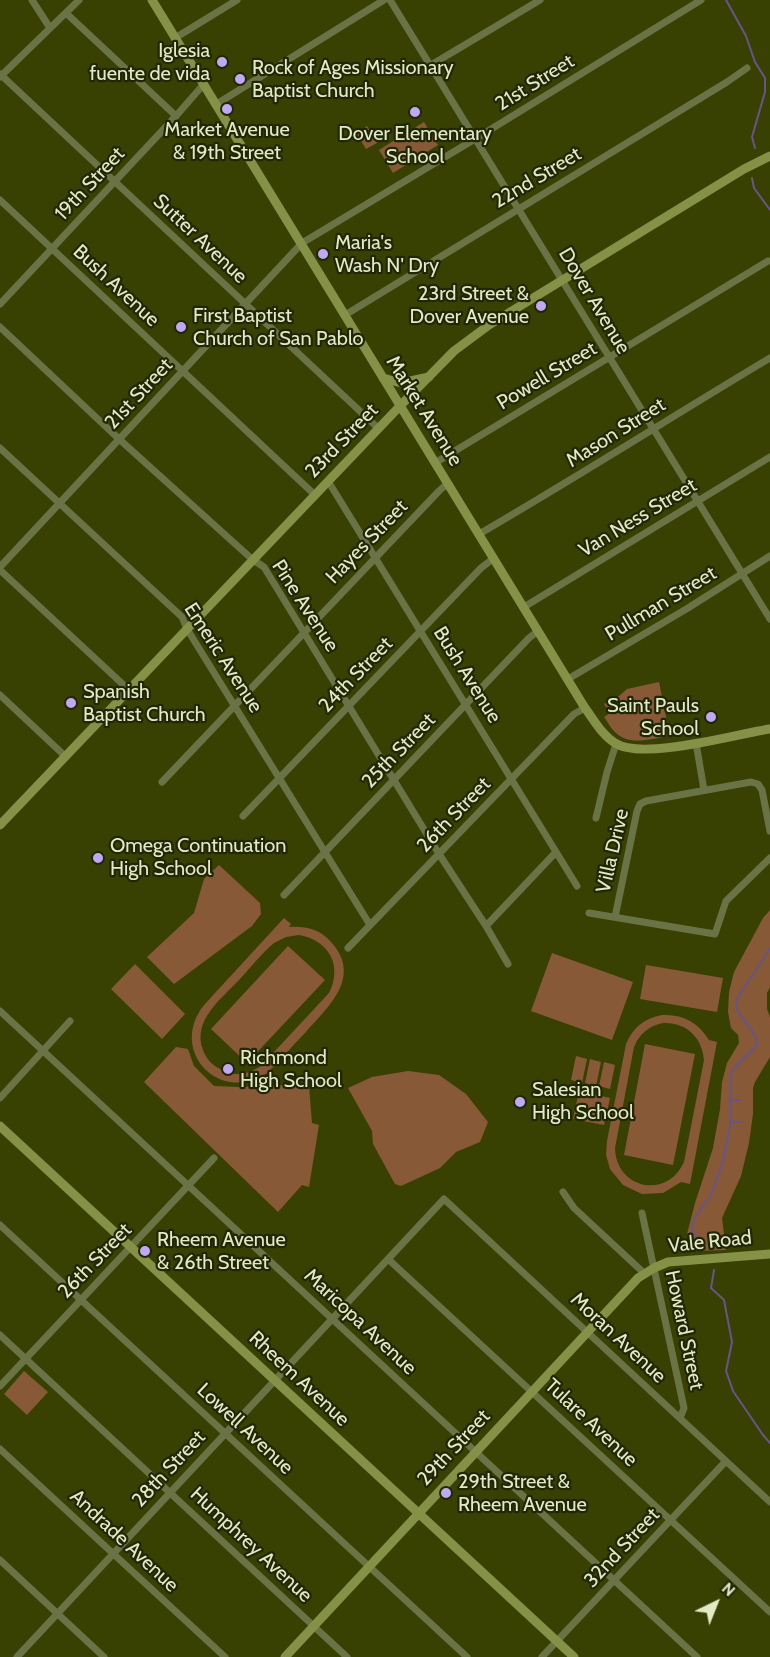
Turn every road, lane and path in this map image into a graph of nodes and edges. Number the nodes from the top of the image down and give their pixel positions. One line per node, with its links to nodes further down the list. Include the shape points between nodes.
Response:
1 (32, 0): 10 (street)
2 (79, 0): 9 (street)
3 (152, 0): 11 (street, Market Avenue)
4 (237, 0): 11 (street)
5 (384, 0): 16 (street)
6 (390, 0): 12 (street, Dover Avenue)
7 (540, 0): 12 (street)
8 (701, 0): 18 (street, 21st Street)
9 (66, 13): 10 (street); 17 (street)
10 (50, 28): 14 (street)
11 (175, 38): 15 (street, Market Avenue)
12 (431, 65): 18 (street, Dover Avenue)
13 (747, 68): 22 (street, 22nd Street)
14 (0, 76): 20 (street, Sutter Avenue)
15 (203, 85): 16 (street, Market Avenue); 17 (street, 19th Street)
16 (215, 105): 23 (street, Market Avenue)
17 (176, 116): 20 (street, 19th Street)
18 (475, 140): 22 (street, Dover Avenue); 23 (street, 21st Street)
19 (770, 156): 26 (street, 23rd Street)
20 (115, 182): 24 (street, 19th Street); 28 (street, Sutter Avenue)
21 (0, 200): 24 (street, Bush Avenue)
22 (517, 209): 26 (street, Dover Avenue); 29 (street, 22nd Street)
23 (302, 243): 28 (street, 21st Street); 29 (street, Market Avenue)
24 (52, 249): 27 (street, 19th Street); 33 (street, Bush Avenue)
25 (768, 261): 31 (street, Powell Street)
26 (562, 280): 31 (street, Dover Avenue); 34 (street, 23rd Street, via 479,331)
27 (0, 304)
28 (245, 304): 33 (street, 21st Street); 37 (street, Sutter Avenue)
29 (345, 315): 35 (street, Market Avenue)
30 (0, 327): 39 (street, Pine Avenue)
31 (609, 358): 38 (street, Dover Avenue); 42 (street, Powell Street)
32 (770, 358): 38 (street, Mason Street)
33 (183, 371): 39 (street, 21st Street); 45 (street, Bush Avenue)
34 (429, 376): 35 (street, via 401,383); 36 (street, 23rd Street)
35 (382, 378): 36 (street, Market Avenue)
36 (400, 406): 37 (street, 23rd Street); 42 (street, Market Avenue)
37 (379, 429): 43 (street, 23rd Street)
38 (652, 429): 46 (street, Dover Avenue); 48 (street, Mason Street)
39 (119, 439): 47 (street, 21st Street); 52 (street, Pine Avenue)
40 (0, 448): 47 (street, Emeric Avenue)
41 (770, 457): 46 (street, Van Ness Street)
42 (435, 463): 44 (street, Market Avenue)
43 (328, 481): 45 (street, 23rd Street); 50 (street, Bush Avenue)
44 (448, 483): 48 (street, Market Avenue); 50 (street, Hayes Street)
45 (315, 495): 52 (street, 23rd Street)
46 (697, 502): 54 (street, Dover Avenue); 55 (street, Van Ness Street)
47 (60, 503): 53 (street, 21st Street); 57 (street, Emeric Avenue, via 182,617)
48 (479, 534): 51 (street, Market Avenue)
49 (770, 556): 54 (street, Pullman Street)
50 (375, 558): 59 (street, Hayes Street); 60 (street, Bush Avenue)
51 (494, 558): 55 (street, Market Avenue); 60 (street, 24th Street)
52 (253, 560): 57 (street, 23rd Street); 59 (street, Pine Avenue, via 264,567)
53 (0, 568): 62 (street)
54 (742, 573): 56 (street, Dover Avenue); 61 (street, Pullman Street)
55 (524, 607): 58 (street, Market Avenue)
56 (770, 619)
57 (187, 629): 62 (street, 23rd Street); 65 (street, Emeric Avenue)
58 (538, 631): 61 (street, Market Avenue); 64 (street, 25th Street)
59 (304, 632): 65 (street, Hayes Street); 66 (street, Pine Avenue)
60 (420, 632): 64 (street, Bush Avenue); 66 (street, 24th Street)
61 (568, 679): 67 (street, Market Avenue)
62 (129, 690): 71 (street, 23rd Street)
63 (0, 695): 71 (street)
64 (466, 705): 73 (street, Bush Avenue); 74 (street, 25th Street)
65 (234, 706): 72 (street, Emeric Avenue); 75 (street, Hayes Street)
66 (349, 706): 72 (street, 24th Street); 74 (street, Pine Avenue)
67 (585, 708): 70 (street, Market Avenue); 73 (street, 26th Street, via 574,714)
68 (770, 729): 69 (street)
69 (696, 743): 70 (street, via 640,750); 76 (street)
70 (616, 744): 78 (street)
71 (65, 756): 79 (street, 23rd Street)
72 (279, 779): 77 (street, 24th Street); 81 (street, Emeric Avenue)
73 (512, 779): 82 (street, Bush Avenue); 83 (street, 26th Street)
74 (394, 780): 81 (street, 25th Street); 83 (street, Pine Avenue)
75 (162, 782)
76 (704, 790): 80 (street, Villa Drive, via 758,784); 88 (street, Villa Drive, via 640,804)
77 (243, 816)
78 (596, 818)
79 (0, 823)
80 (770, 831)
81 (325, 852): 86 (street, 25th Street); 89 (street, Emeric Avenue)
82 (556, 852): 85 (street, Bush Avenue); 90 (street)
83 (439, 854): 89 (street, 26th Street); 90 (street, Pine Avenue)
84 (770, 858): 88 (street, Villa Drive, via 726,901 715,934)
85 (577, 886)
86 (284, 895)
87 (588, 914): 88 (street)
88 (615, 917)
89 (370, 925): 91 (street, 26th Street)
90 (486, 926): 92 (street, Pine Avenue)
91 (348, 948)
92 (508, 964)
93 (0, 1011): 95 (street, Maricopa Avenue)
94 (70, 1021): 95 (street)
95 (43, 1050): 96 (street); 99 (street, Maricopa Avenue)
96 (0, 1098)
97 (0, 1126): 104 (street, Rheem Avenue)
98 (214, 1158): 99 (street, 26th Street)
99 (188, 1185): 104 (street, 26th Street); 110 (street, Maricopa Avenue)
100 (563, 1192): 108 (street, via 574,1208)
101 (444, 1199): 106 (street, 28th Street); 111 (street, Moran Avenue)
102 (642, 1213): 107 (street, Howard Street)
103 (0, 1225): 109 (street, Lowell Avenue)
104 (131, 1248): 109 (street, 26th Street); 114 (street, Rheem Avenue)
105 (770, 1254): 107 (street, Vale Road, via 668,1262)
106 (388, 1259): 110 (street, 28th Street); 116 (street, Tulare Avenue)
107 (654, 1268): 108 (street, 29th Street); 117 (street, Howard Street, via 684,1408)
108 (645, 1274): 111 (street, 29th Street)
109 (82, 1299): 113 (street, 26th Street); 118 (street, Lowell Avenue)
110 (332, 1318): 114 (street, 28th Street); 120 (street, Maricopa Avenue)
111 (587, 1332): 116 (street, 29th Street); 117 (street, Moran Avenue)
112 (0, 1335): 113 (street, Humphrey Avenue)
113 (25, 1359): 115 (street, 26th Street); 122 (street, Humphrey Avenue)
114 (274, 1380): 118 (street, 28th Street); 124 (street, Rheem Avenue)
115 (0, 1386)
116 (532, 1391): 120 (street, 29th Street); 125 (street, Tulare Avenue)
117 (680, 1418): 121 (street, Moran Avenue)
118 (225, 1433): 122 (street, 28th Street); 128 (street, Lowell Avenue)
119 (0, 1449): 126 (street, Andrade Avenue)
120 (476, 1451): 124 (street, 29th Street); 129 (street, Maricopa Avenue)
121 (726, 1461): 123 (street, Moran Avenue); 125 (street, 32nd Street)
122 (169, 1492): 126 (street, 28th Street); 132 (street, Humphrey Avenue)
123 (770, 1502)
124 (418, 1513): 128 (street, 29th Street); 133 (street, Rheem Avenue)
125 (671, 1521): 129 (street, 32nd Street); 130 (street, Tulare Avenue)
126 (114, 1554): 131 (street, 28th Street); 136 (street, Andrade Avenue)
127 (0, 1560): 131 (street)
128 (369, 1566): 132 (street, 29th Street); 139 (street, Lowell Avenue)
129 (615, 1581): 133 (street, 32nd Street); 142 (street, Maricopa Avenue)
130 (770, 1612)
131 (57, 1613): 134 (street, 28th Street); 135 (street)
132 (314, 1626): 137 (street, 29th Street); 138 (street, Humphrey Avenue)
133 (557, 1641): 140 (street, 32nd Street); 141 (street, Rheem Avenue)
134 (17, 1657)
135 (104, 1657)
136 (225, 1657)
137 (285, 1657)
138 (347, 1657)
139 (467, 1657)
140 (542, 1657)
141 (573, 1657)
142 (697, 1657)

